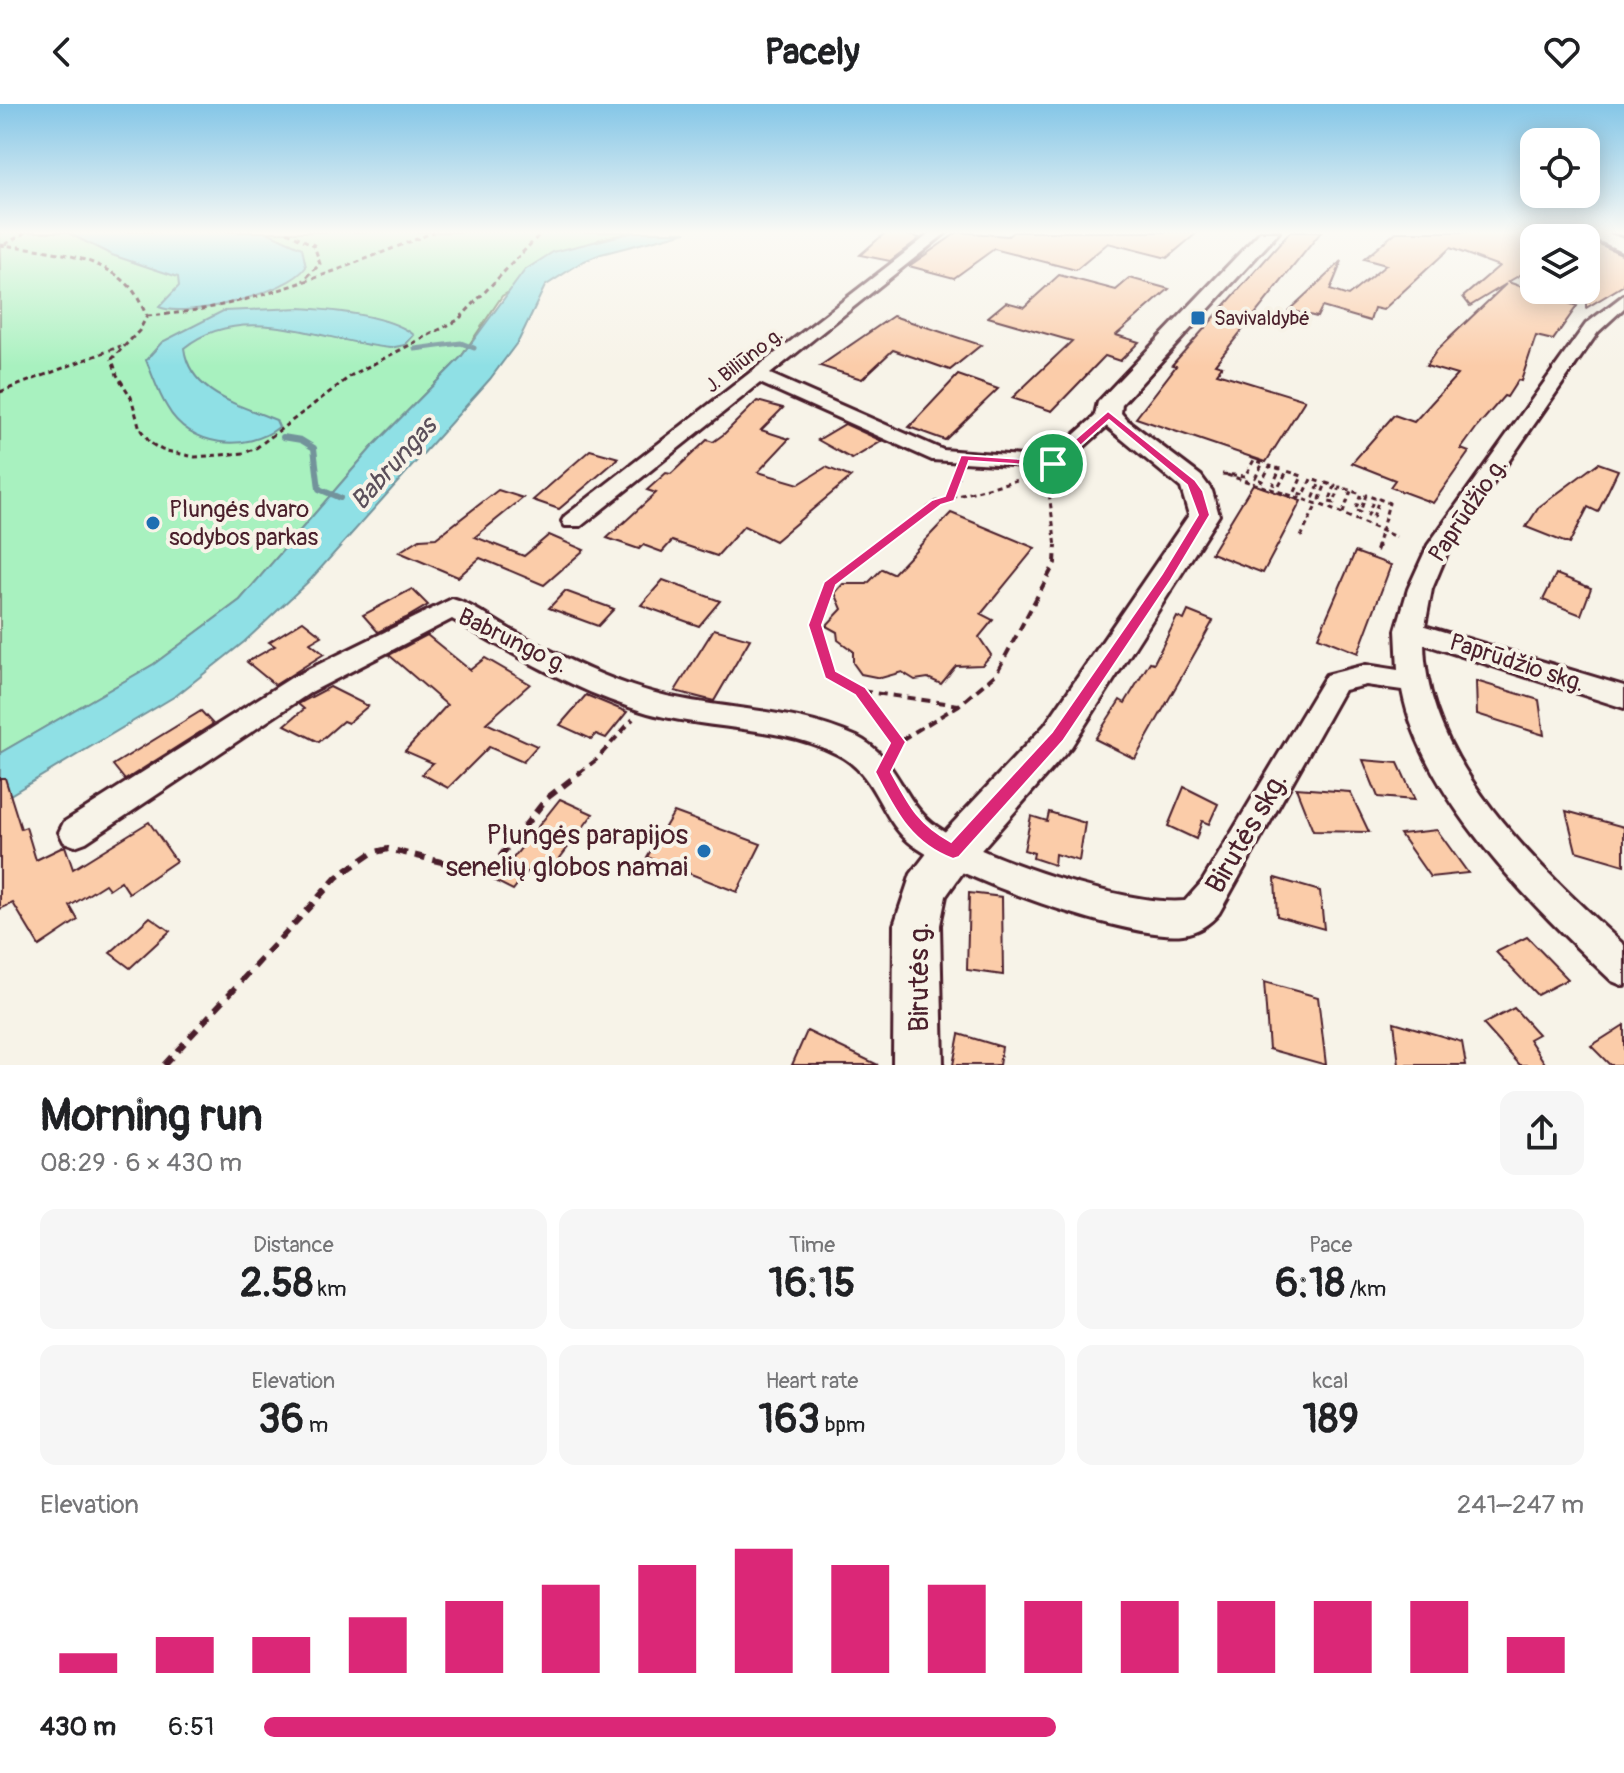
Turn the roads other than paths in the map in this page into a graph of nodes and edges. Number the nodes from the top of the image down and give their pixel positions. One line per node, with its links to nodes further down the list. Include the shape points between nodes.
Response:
1 (885, 277): 4 (street, J. Biliūno g.)
2 (1227, 277): 5 (main road, via 1118,391)
3 (1624, 300): 7 (street, Paprūdžio g., via 1592,328 1439,545 1424,575)
4 (761, 377): 5 (street, via 939,456 1053,464); 6 (street, J. Biliūno g.)
5 (1108, 415): 11 (main road, Birutės g., via 1191,482 1203,504 1200,526 1058,736)
6 (573, 521)
7 (1409, 630): 8 (street, Paprūdžio g.); 9 (street, Paprūdžio skg.)
8 (1414, 682): 11 (street, Birutės skg., via 1366,675 1335,682 1200,912 1180,919 1153,918 1048,889); 12 (street, Paprūdžio g., via 1431,742 1449,774 1567,916)
9 (1624, 697)
10 (75, 832): 11 (street, Babrungo g., via 301,685 452,608 548,661 648,702 795,728 850,747 883,772 922,834)
11 (953, 852): 13 (main road, Birutės g., via 926,888 918,910)
12 (1624, 969)
13 (918, 1065)

